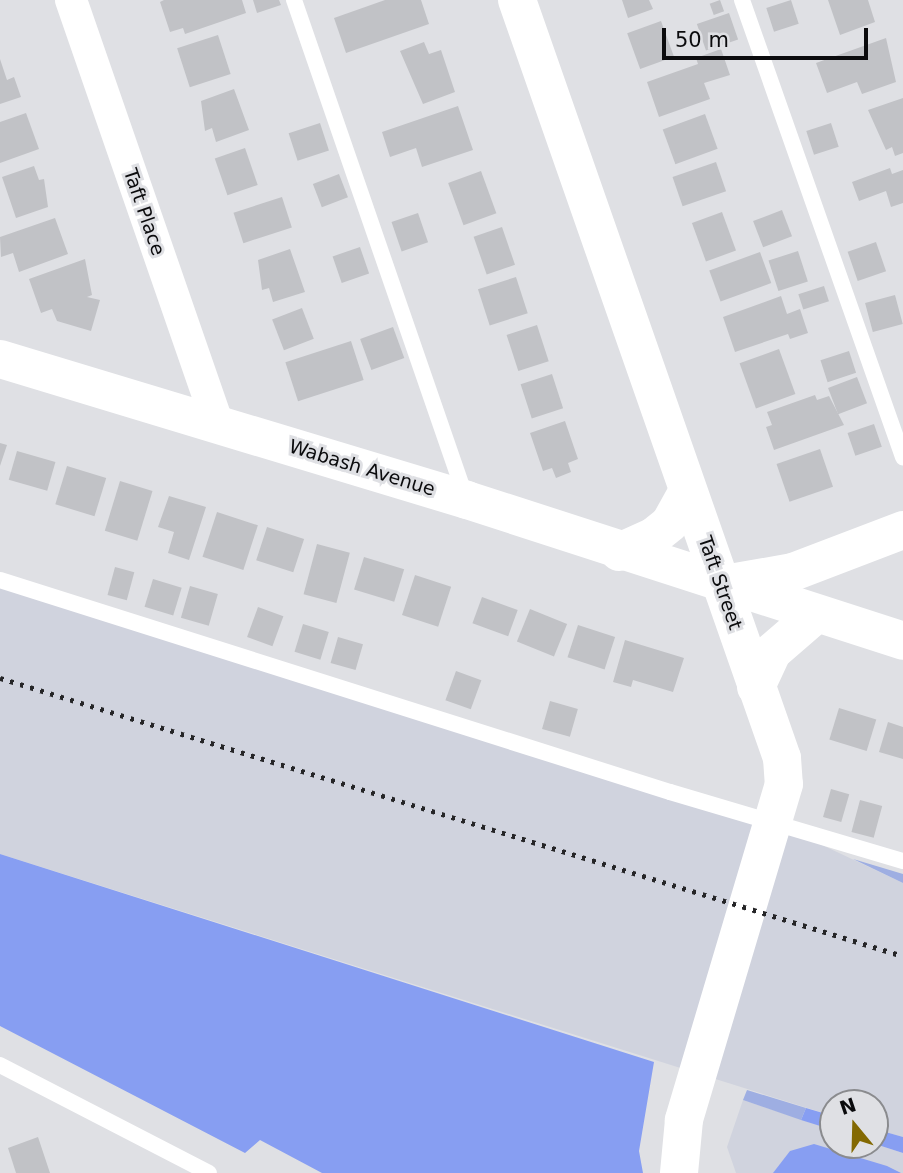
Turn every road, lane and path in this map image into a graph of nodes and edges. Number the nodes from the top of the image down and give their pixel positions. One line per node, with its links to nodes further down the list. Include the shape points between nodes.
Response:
1 (71, 0): 6 (street, Taft Place)
2 (294, 0): 9 (lane)
3 (517, 0): 8 (street, Taft Street)
4 (741, 0): 7 (lane)
5 (0, 359): 6 (street, Wabash Avenue)
6 (218, 424): 9 (street, Wabash Avenue)
7 (903, 457)
8 (688, 491): 11 (street, via 670,523 653,537); 13 (street, Taft Street)
9 (467, 500): 11 (street, Wabash Avenue)
10 (903, 530): 13 (street, via 793,572)
11 (620, 552): 13 (street, Wabash Avenue)
12 (0, 580): 17 (lane)
13 (721, 585): 14 (street, Wabash Avenue); 16 (street, Taft Street)
14 (816, 614): 15 (street, Wabash Avenue); 16 (street, via 772,652)
15 (903, 641)
16 (756, 687): 17 (street, Taft Street, via 782,758 784,784)
17 (774, 822): 18 (lane); 21 (street, Taft Street, via 684,1120)
18 (903, 861)
19 (0, 1065): 20 (lane)
20 (209, 1173)
21 (679, 1173)

